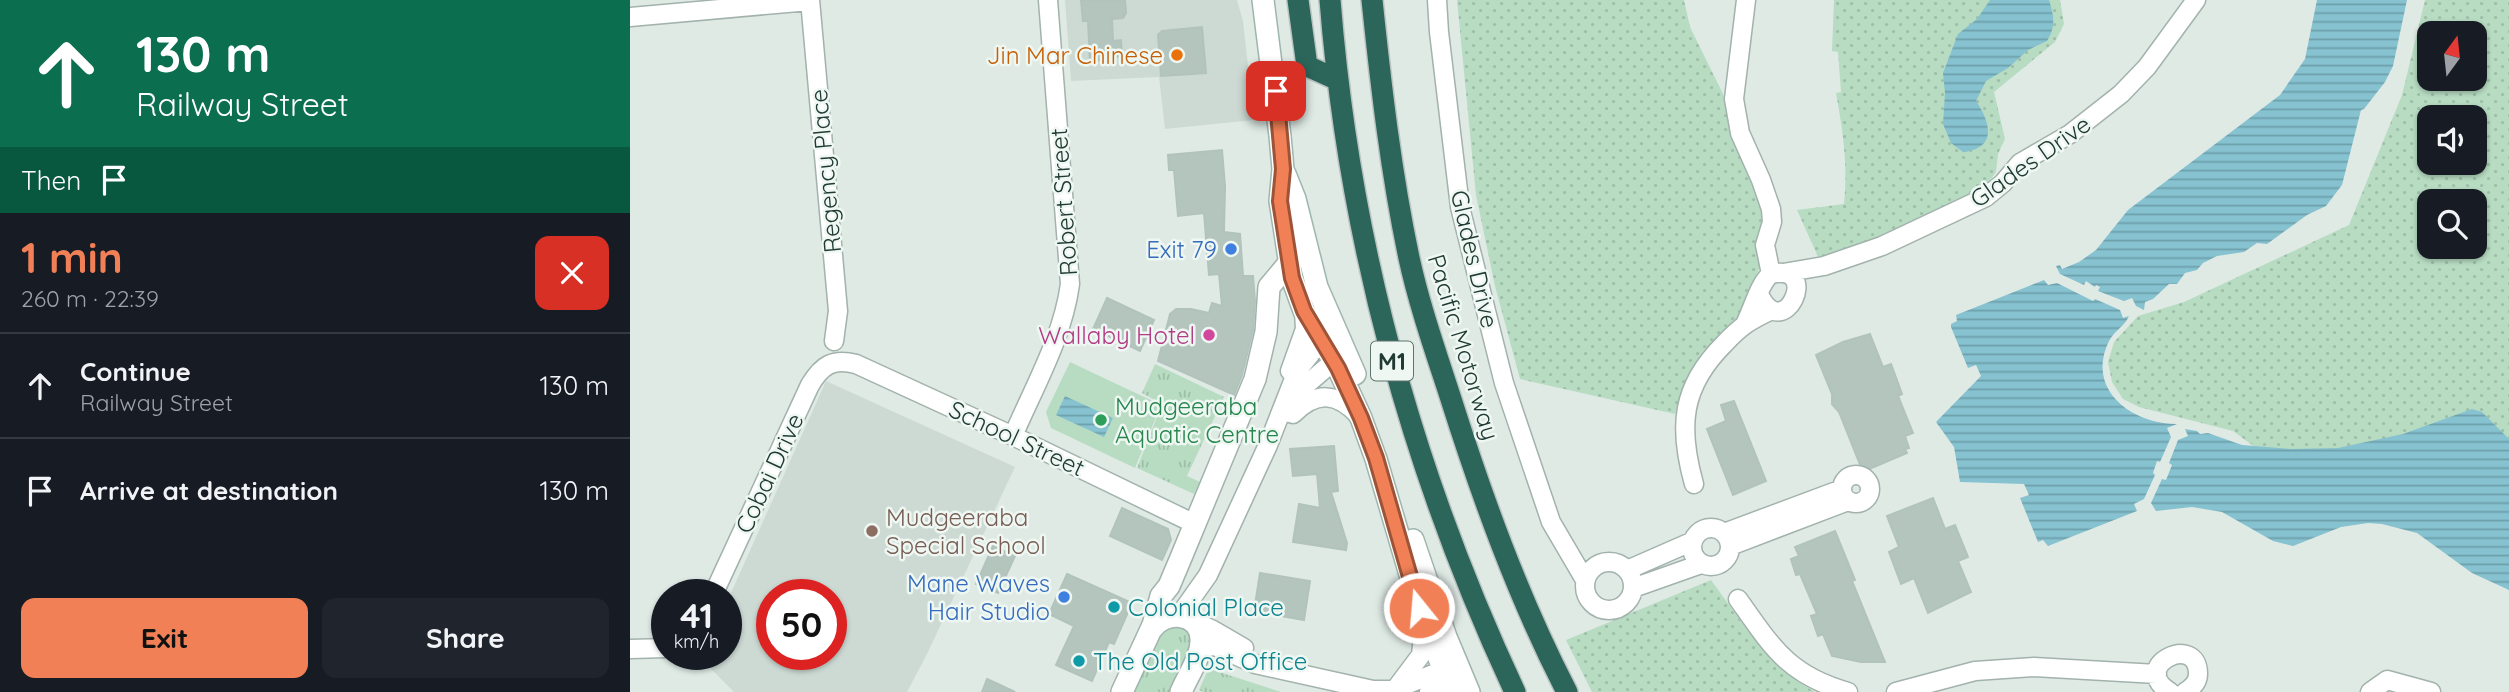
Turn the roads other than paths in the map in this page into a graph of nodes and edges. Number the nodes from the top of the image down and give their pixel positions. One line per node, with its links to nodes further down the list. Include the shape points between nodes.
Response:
1 (1048, 0): 26 (street, Robert Street, via 1070,284 1055,340)
2 (1263, 0): 12 (main road)
3 (1298, 0): 11 (highway, via 1307,66)
4 (1329, 0): 11 (highway, M1)
5 (1372, 0): 55 (highway, Pacific Motorway / M1, via 1393,173 1413,274 1494,527)
6 (1437, 0): 35 (street, Glades Drive, via 1460,207 1504,383 1551,522)
7 (1746, 0): 15 (street, via 1734,99 1740,134 1771,209 1765,244)
8 (2196, 0): 14 (street, Glades Drive, via 2121,94 2070,134 2020,163 1986,197 1909,235)
9 (810, 1): 10 (street); 21 (street, Regency Place, via 838,311)
10 (630, 18)
11 (1338, 80): 54 (highway, M1, via 1370,268 1398,381 1464,579)
12 (1283, 169): 13 (main road, via 1280,201); 22 (main road)
13 (1289, 262): 19 (main road); 30 (main road, via 1269,287 1264,344 1255,379)
14 (1824, 266): 15 (street, Glades Drive); 16 (street, Glades Drive)
15 (1777, 274): 16 (street, via 1794,280); 17 (street, Glades Drive, via 1760,286)
16 (1797, 292): 18 (street, Glades Drive, via 1790,306)
17 (1759, 294): 18 (street); 20 (street, Glades Drive)
18 (1772, 310): 20 (street, Glades Drive)
19 (1304, 311): 22 (main road); 24 (street, via 1305,329)
20 (1746, 322): 28 (street, Glades Drive, via 1708,360 1690,391 1684,428)
21 (834, 341)
22 (1334, 351): 24 (street, via 1312,351 1299,367); 25 (main road); 27 (street, via 1304,388); 47 (main road, via 1399,489)
23 (836, 361): 26 (street, School Street, via 856,364); 36 (street, Cobai Drive, via 824,366 810,385)
24 (1278, 415): 27 (street)
25 (1361, 418): 27 (street, via 1338,399 1318,398 1299,408); 40 (main road)
26 (1013, 436): 30 (street, School Street)
27 (1273, 439): 41 (street, via 1208,575)
28 (1694, 484)
29 (1845, 495): 31 (street, Glades Drive)
30 (1195, 524): 37 (main road)
31 (1727, 540): 32 (street, Glades Drive, via 1714,528 1705,528); 33 (street, Glades Drive, via 1729,556 1711,566)
32 (1691, 542): 33 (street, via 1693,556); 34 (street, Glades Drive)
33 (1701, 564): 38 (street, Glades Drive)
34 (1627, 570): 35 (street, via 1612,562); 38 (street)
35 (1590, 573): 38 (street, Glades Drive, via 1584,590 1595,606 1605,610 1624,605)
36 (720, 579)
37 (1169, 586): 41 (main road, via 1171,601); 42 (main road, via 1158,604)
38 (1633, 588)
39 (1738, 599): 56 (street, via 1786,662 1820,683)
40 (1424, 622): 47 (main road); 48 (street, via 1421,655)
41 (1191, 628): 42 (main road, via 1160,620); 45 (street); 45 (street, via 1205,647 1215,646 1255,664); 51 (main road)
42 (1152, 629): 50 (main road)
43 (651, 648): 44 (street)
44 (630, 649)
45 (1294, 672): 48 (street, via 1354,687)
46 (2157, 674): 49 (street, via 2171,654 2189,657 2198,673); 57 (street, via 2034,667 1975,670); 58 (street)
47 (1451, 679): 48 (street); 52 (street); 53 (main road)
48 (1396, 690)
49 (2189, 691)
50 (1122, 692)
51 (1181, 692)
52 (1429, 692)
53 (1469, 692)
54 (1515, 692)
55 (1567, 692)
56 (1848, 692)
57 (1896, 692)
58 (2170, 692)
59 (2370, 692): 60 (street, via 2387,680)
60 (2431, 692)

